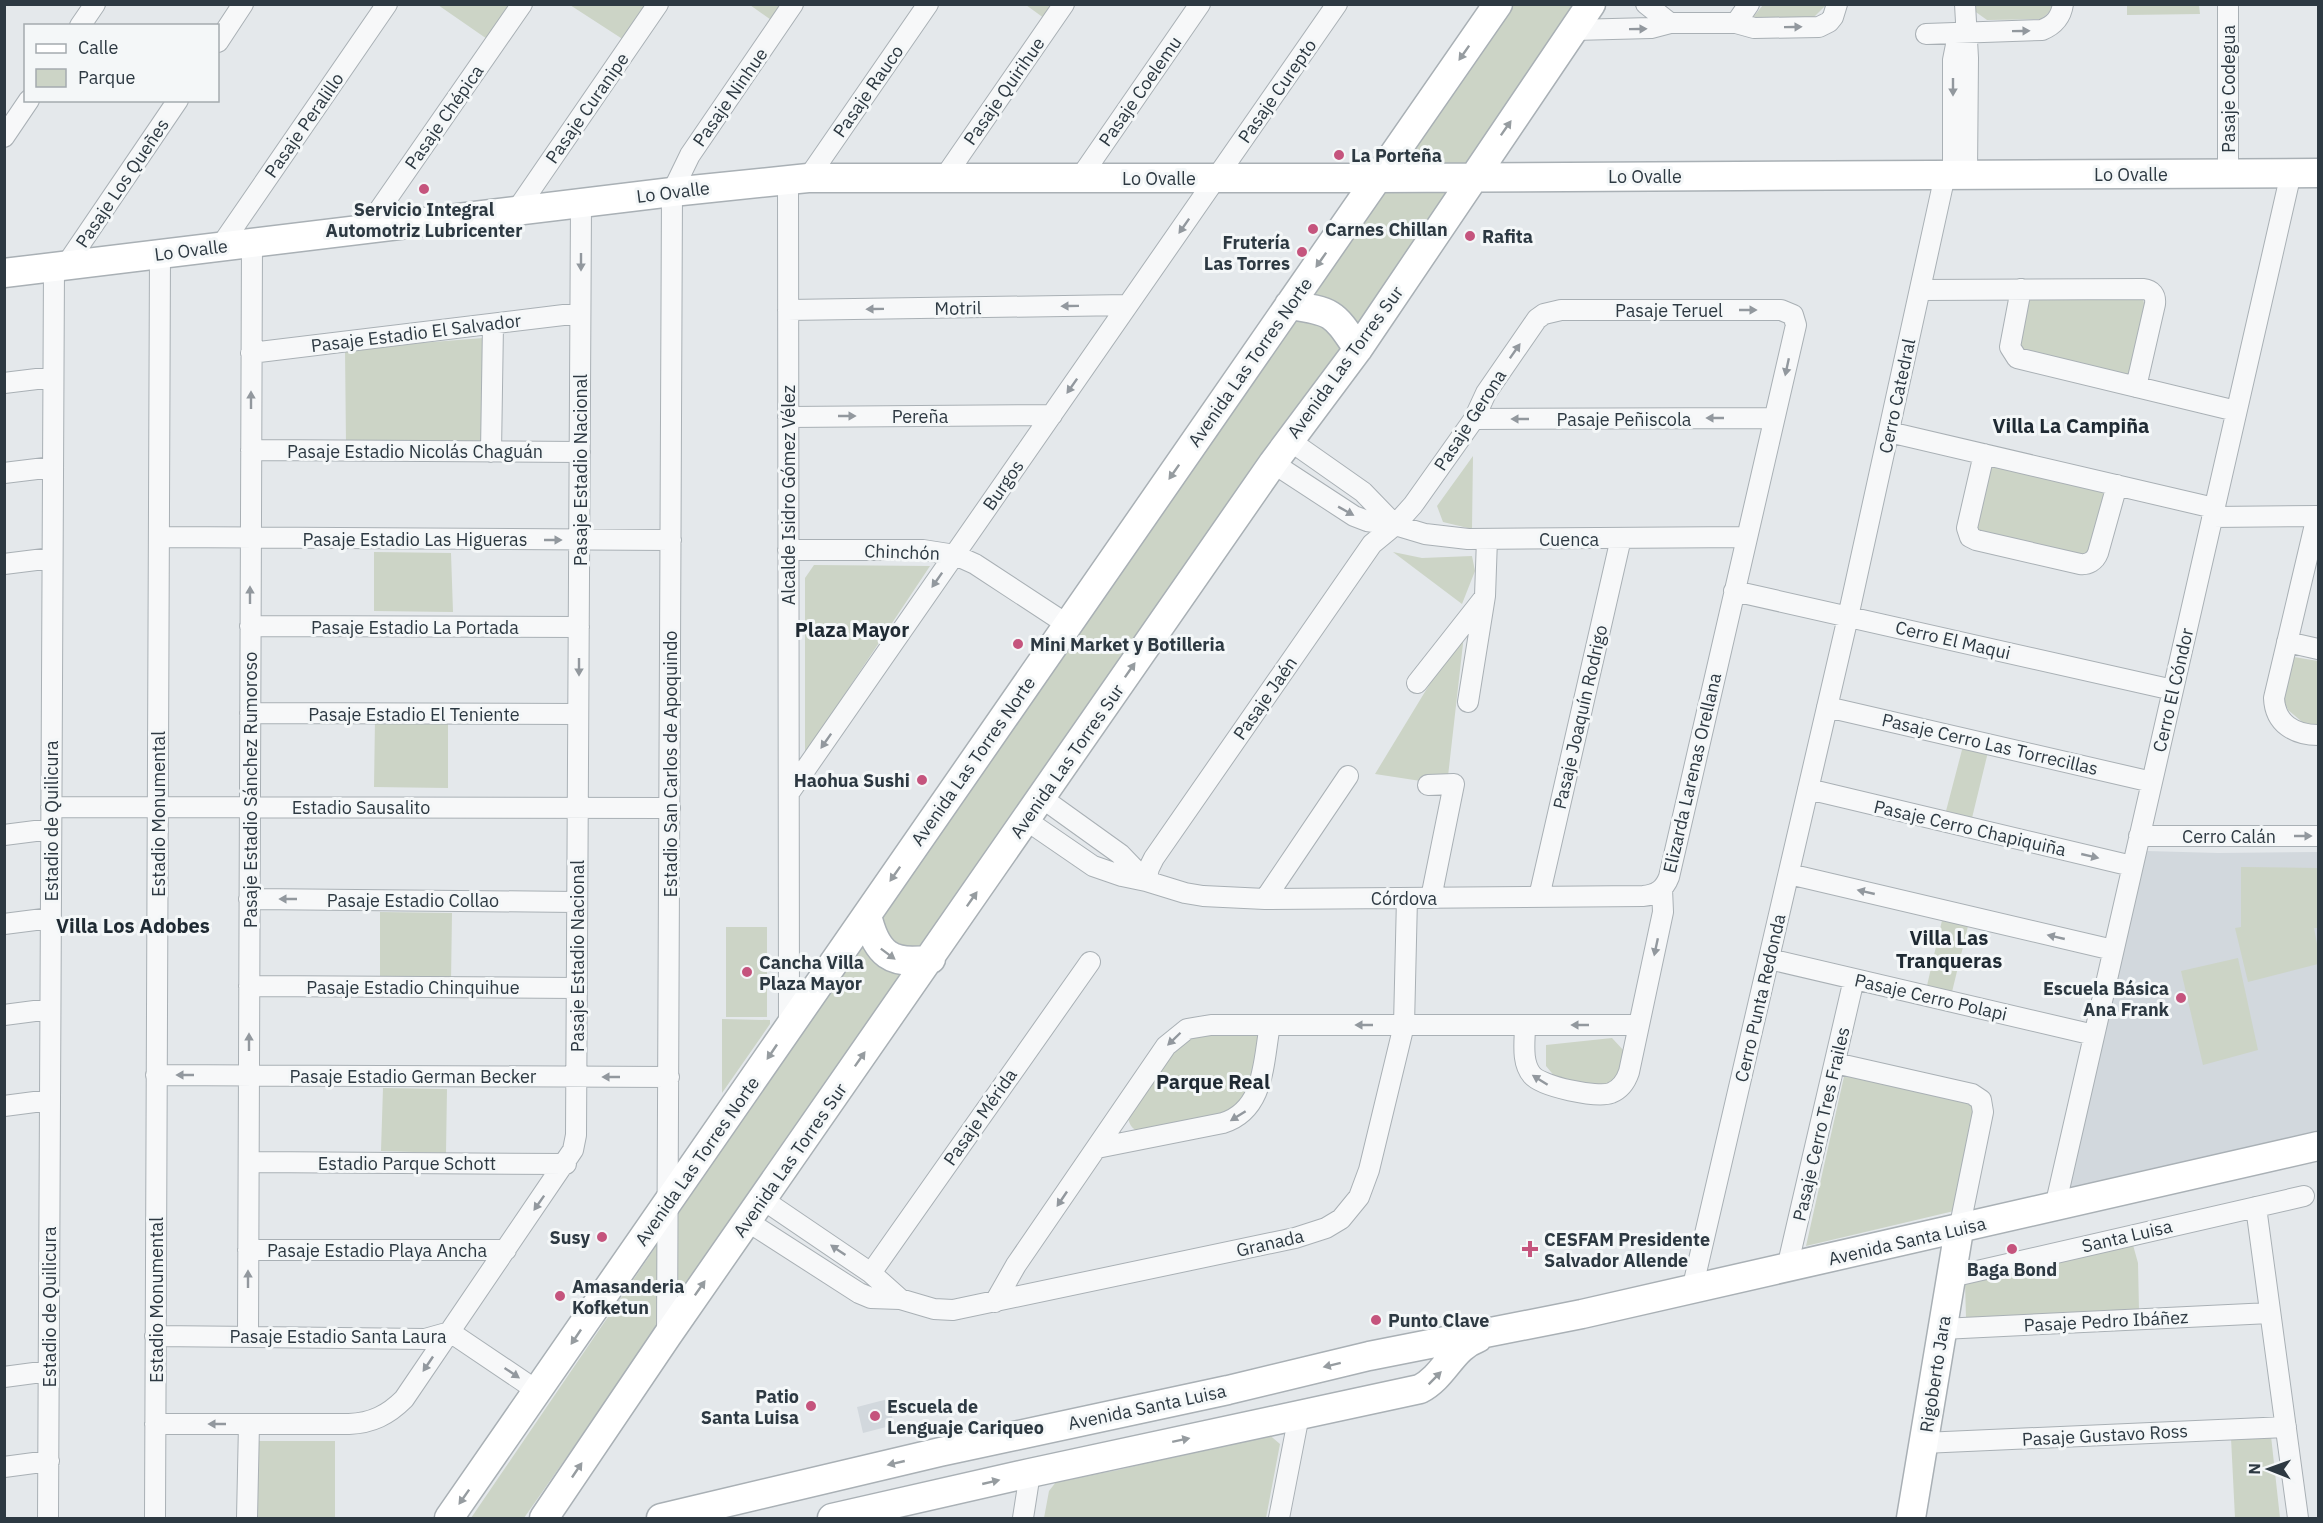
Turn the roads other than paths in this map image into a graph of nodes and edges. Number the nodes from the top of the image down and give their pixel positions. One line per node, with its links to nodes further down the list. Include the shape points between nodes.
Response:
1 (95, 4): 21 (street)
2 (243, 4): 25 (street)
3 (387, 4): 44 (street, Pasaje Peralillo)
4 (522, 4): 42 (street, Pasaje Chépica)
5 (658, 4): 41 (street, Pasaje Curanipe)
6 (793, 4): 39 (street, Pasaje Ninhue, via 690,155)
7 (928, 4): 34 (street, Pasaje Rauco)
8 (1064, 4): 35 (street, Pasaje Quirihue)
9 (1200, 4): 36 (street, Pasaje Coelemu)
10 (1337, 4): 37 (street, Pasaje Curepto)
11 (1498, 4): 38 (street, Avenida Las Torres Norte, one-way to 38)
12 (1591, 4): 22 (street, Avenida Las Torres Sur)
13 (1646, 4): 19 (street)
14 (1749, 4): 20 (street)
15 (1837, 4): 20 (street, one-way to 15, via 1754,28 1819,27 1833,17)
16 (1965, 4): 23 (street, Cerro Catedral)
17 (2063, 4): 23 (street, one-way to 17, via 2042,30 2055,23)
18 (2228, 4): 32 (street, Pasaje Codegua)
19 (1670, 23): 20 (street); 22 (street, one-way to 19, via 1651,28)
20 (1736, 23)
21 (81, 24)
22 (1574, 30): 33 (street, Avenida Las Torres Sur, one-way to 22)
23 (1965, 31): 24 (street); 31 (street, Cerro Catedral, via 1968,58)
24 (1926, 34)
25 (219, 40)
26 (28, 102): 28 (street)
27 (177, 102): 46 (street, Pasaje Los Queñes)
28 (4, 137)
29 (2290, 173): 30 (street, Lo Ovalle); 32 (street, Lo Ovalle); 62 (street, Cerro El Cóndor)
30 (2319, 173)
31 (1955, 174): 32 (street, Lo Ovalle); 33 (street, Lo Ovalle); 48 (street, Cerro Catedral)
32 (2228, 174)
33 (1473, 176): 38 (street, Lo Ovalle); 57 (street, Avenida Las Torres Sur)
34 (798, 178): 35 (street, Lo Ovalle); 39 (street, Lo Ovalle); 52 (street, Alcalde Isidro Gómez Vélez)
35 (944, 178): 36 (street, Lo Ovalle)
36 (1080, 178): 37 (street, Lo Ovalle)
37 (1217, 178): 38 (street, Lo Ovalle); 50 (street, Burgos, one-way to 50)
38 (1378, 178): 51 (street, Avenida Las Torres Norte, one-way to 51)
39 (672, 192): 40 (street, Lo Ovalle); 85 (street, Estadio San Carlos de Apoquindo)
40 (581, 204): 41 (street, Lo Ovalle); 53 (street, Pasaje Estadio Nacional, one-way to 53)
41 (516, 212): 42 (street, Lo Ovalle)
42 (366, 229): 43 (street, Lo Ovalle)
43 (252, 243): 44 (street, Lo Ovalle); 58 (street, Pasaje Estadio Sánchez Rumoroso)
44 (220, 247): 45 (street, Lo Ovalle)
45 (160, 254): 46 (street, Lo Ovalle); 79 (street, Estadio Monumental)
46 (60, 266): 47 (street, Lo Ovalle); 59 (street, Estadio de Quilicura)
47 (4, 273)
48 (1920, 290): 49 (street); 67 (street, Cerro Catedral)
49 (2021, 290): 61 (street, via 2010,344 2014,356); 61 (street, via 2151,291 2155,304)
50 (1128, 305): 52 (street, Motril, one-way to 52); 63 (street, Burgos, one-way to 63)
51 (1289, 305): 57 (street, via 1326,310 1341,323); 93 (street, Avenida Las Torres Norte, one-way to 93)
52 (788, 310): 64 (street, Alcalde Isidro Gómez Vélez)
53 (580, 313): 56 (street, Pasaje Estadio El Salvador); 70 (street, Pasaje Estadio Nacional)
54 (1544, 314): 55 (street, Pasaje Teruel, one-way to 55, via 1561,310 1781,309); 66 (street, Pasaje Gerona, one-way to 54, via 1486,393)
55 (1793, 315): 65 (street, Elizarda Larenas Orellana, one-way to 65, via 1795,330)
56 (493, 324): 58 (street, Pasaje Estadio El Salvador); 69 (street)
57 (1358, 349): 71 (street, Avenida Las Torres Sur)
58 (251, 353): 68 (street, Pasaje Estadio Sánchez Rumoroso, one-way to 58)
59 (53, 377): 60 (street); 73 (street, Estadio de Quilicura)
60 (4, 382)
61 (2136, 387): 62 (street)
62 (2236, 411): 76 (street, Cerro El Cóndor)
63 (1052, 416): 64 (street, Pereña, one-way to 63); 87 (street, Burgos)
64 (788, 417): 86 (street, Alcalde Isidro Gómez Vélez)
65 (1773, 418): 66 (street, Pasaje Peñiscola, one-way to 66); 80 (street, Elizarda Larenas Orellana)
66 (1474, 419): 78 (street, Pasaje Gerona)
67 (1889, 432): 72 (street); 92 (street, Cerro Catedral)
68 (251, 450): 69 (street, Pasaje Estadio Nicolás Chaguán); 81 (street, Pasaje Estadio Sánchez Rumoroso)
69 (491, 452): 70 (street, Pasaje Estadio Nicolás Chaguán)
70 (580, 452): 84 (street, Pasaje Estadio Nacional)
71 (1281, 452): 78 (street, via 1363,492); 78 (street, Cuenca, one-way to 78, via 1331,503 1367,521); 115 (street, Avenida Las Torres Sur, one-way to 71)
72 (1984, 454): 75 (street); 75 (street, via 1967,528 1976,540 2089,563 2098,554)
73 (53, 466): 74 (street); 88 (street, Estadio de Quilicura)
74 (4, 472)
75 (2117, 485): 76 (street)
76 (2213, 512): 77 (street); 99 (street, Cerro El Cóndor)
77 (2318, 516): 96 (street)
78 (1395, 525): 83 (street, Cuenca, via 1450,538); 124 (street, Pasaje Jaén, via 1371,544 1154,858)
79 (159, 537): 81 (street, Pasaje Estadio Las Higueras); 111 (street, Estadio Monumental)
80 (1746, 537): 82 (street, Cuenca); 90 (street, Elizarda Larenas Orellana)
81 (251, 538): 84 (street, Pasaje Estadio Las Higueras, one-way to 84); 94 (street, Pasaje Estadio Sánchez Rumoroso, one-way to 81)
82 (1621, 538): 83 (street, Cuenca); 126 (street, Pasaje Joaquín Rodrigo)
83 (1487, 539): 91 (street)
84 (579, 540): 85 (street, Pasaje Estadio Las Higueras); 95 (street, Pasaje Estadio Nacional)
85 (671, 540): 114 (street, Estadio San Carlos de Apoquindo)
86 (788, 550): 87 (street, Chinchón, via 923,550); 109 (street, Alcalde Isidro Gómez Vélez)
87 (955, 555): 93 (street, Chinchón); 109 (street, Burgos, one-way to 109)
88 (52, 558): 89 (street); 110 (street, Estadio de Quilicura)
89 (4, 564)
90 (1734, 591): 92 (street, Cerro El Maqui); 125 (street, Elizarda Larenas Orellana, via 1669,877)
91 (1485, 596): 98 (street); 100 (street)
92 (1848, 616): 99 (street, Cerro El Maqui); 101 (street, Cerro Catedral)
93 (1068, 625): 132 (street, Avenida Las Torres Norte, one-way to 132)
94 (250, 626): 95 (street, Pasaje Estadio La Portada); 102 (street, Pasaje Estadio Sánchez Rumoroso)
95 (579, 627): 103 (street, Pasaje Estadio Nacional, one-way to 103)
96 (2287, 642): 97 (street); 104 (street, via 2276,690 2276,710 2293,731)
97 (2319, 649)
98 (1417, 683)
99 (2172, 690): 106 (street, Cerro El Cóndor)
100 (1468, 702)
101 (1827, 707): 106 (street, Pasaje Cerro Las Torrecillas); 108 (street, Cerro Punta Redonda)
102 (250, 713): 103 (street, Pasaje Estadio El Teniente); 112 (street, Pasaje Estadio Sánchez Rumoroso)
103 (578, 714): 113 (street, Pasaje Estadio Nacional)
104 (2319, 735)
105 (1348, 776): 130 (street)
106 (2152, 782): 118 (street, Cerro El Cóndor)
107 (1428, 785): 128 (street, via 1454,784)
108 (1808, 789): 122 (street, Pasaje Cerro Chapiquiña, one-way to 122); 123 (street, Cerro Punta Redonda)
109 (789, 793): 148 (street, Alcalde Isidro Gómez Vélez)
110 (51, 807): 111 (street, Estadio Sausalito); 116 (street, Estadio de Quilicura)
111 (158, 807): 112 (street, Estadio Sausalito); 151 (street, Estadio Monumental)
112 (250, 807): 113 (street, Estadio Sausalito); 129 (street, Pasaje Estadio Sánchez Rumoroso)
113 (578, 808): 114 (street, Estadio Sausalito); 131 (street, Pasaje Estadio Nacional)
114 (670, 808): 154 (street, Estadio San Carlos de Apoquindo)
115 (1034, 809): 120 (street, Córdova); 121 (street, Córdova); 136 (street, Avenida Las Torres Sur, one-way to 115)
116 (51, 829): 117 (street); 133 (street, Estadio de Quilicura)
117 (4, 835)
118 (2139, 836): 119 (street, Cerro Calán, one-way to 119); 122 (street, Cerro El Cóndor)
119 (2319, 836)
120 (1109, 846): 121 (street, via 1106,858); 124 (street, Córdova)
121 (1093, 866): 124 (street, Córdova)
122 (2132, 866): 135 (street, Cerro El Cóndor)
123 (1789, 874): 135 (street, one-way to 123); 137 (street, Cerro Punta Redonda)
124 (1146, 880): 130 (street, Córdova, via 1203,897)
125 (1662, 889): 126 (street, Córdova, via 1643,896); 147 (street, Elizarda Larenas Orellana, one-way to 147, via 1663,912)
126 (1539, 897): 128 (street, Córdova)
127 (1407, 898): 128 (street, Córdova); 130 (street, Córdova); 145 (street)
128 (1431, 898)
129 (249, 899): 131 (street, Pasaje Estadio Collao, one-way to 129); 140 (street, Pasaje Estadio Sánchez Rumoroso)
130 (1265, 899)
131 (577, 902): 141 (street, Pasaje Estadio Nacional)
132 (867, 915): 136 (street, one-way to 136, via 876,943 885,955 899,961); 148 (street, Avenida Las Torres Norte)
133 (51, 918): 134 (street); 142 (street, Estadio de Quilicura)
134 (4, 924)
135 (2113, 950): 149 (street, Cerro El Cóndor)
136 (931, 959): 165 (street, Avenida Las Torres Sur, one-way to 136)
137 (1769, 959): 139 (street, Pasaje Cerro Polapi); 172 (street, Cerro Punta Redonda)
138 (1090, 962): 170 (street, Pasaje Mérida)
139 (1854, 979): 149 (street, Pasaje Cerro Polapi); 150 (street, Pasaje Cerro Tres Frailes)
140 (249, 987): 141 (street, Pasaje Estadio Chinquihue); 152 (street, Pasaje Estadio Sánchez Rumoroso, one-way to 140)
141 (577, 988): 153 (street, Pasaje Estadio Nacional)
142 (51, 1009): 143 (street); 155 (street, Estadio de Quilicura)
143 (4, 1015)
144 (1270, 1025): 145 (street, one-way to 144); 158 (street, one-way to 158, via 1203,1025 1179,1034); 158 (street, one-way to 158, via 1258,1089 1240,1116 1223,1123)
145 (1404, 1025): 146 (street); 174 (street, Granada, via 1369,1170 1353,1205 1334,1223 1295,1238)
146 (1525, 1025): 147 (street, one-way to 146); 147 (street, Elizarda Larenas Orellana, one-way to 146, via 1626,1079 1616,1091 1602,1095 1538,1081 1526,1064)
147 (1639, 1025)
148 (789, 1027): 162 (street, Avenida Las Torres Norte, one-way to 162)
149 (2094, 1035): 163 (street, Cerro El Cóndor)
150 (1835, 1063): 166 (street, via 1972,1094 1981,1100 1983,1112); 169 (street, Pasaje Cerro Tres Frailes)
151 (156, 1075): 152 (street, Pasaje Estadio German Becker, one-way to 151); 179 (street, Estadio Monumental)
152 (249, 1076): 153 (street, Pasaje Estadio German Becker); 159 (street, Pasaje Estadio Sánchez Rumoroso)
153 (576, 1076): 154 (street, Pasaje Estadio German Becker, one-way to 153); 160 (street, Pasaje Estadio Nacional, via 576,1135)
154 (669, 1077): 162 (street, Estadio San Carlos de Apoquindo)
155 (50, 1100): 156 (street); 183 (street, Estadio de Quilicura)
156 (4, 1106)
157 (2319, 1146): 163 (street, Avenida Santa Luisa)
158 (1097, 1148): 174 (street, one-way to 174)
159 (249, 1162): 160 (street, Estadio Parque Schott); 167 (street, Pasaje Estadio Sánchez Rumoroso)
160 (566, 1164): 168 (street, Pasaje Estadio Nacional, one-way to 168)
161 (2304, 1196): 164 (street, Santa Luisa)
162 (668, 1202): 180 (street, Estadio San Carlos de Apoquindo); 185 (street, Avenida Las Torres Norte, one-way to 185)
163 (2055, 1207): 166 (street, Avenida Santa Luisa)
164 (2256, 1207): 171 (street, Santa Luisa); 175 (street)
165 (755, 1210): 170 (street, Granada, one-way to 165); 173 (street, Granada, via 859,1293 885,1300); 180 (street, Avenida Las Torres Sur, one-way to 165)
166 (1959, 1230): 169 (street, Avenida Santa Luisa); 171 (street, Rigoberto Jara)
167 (248, 1250): 168 (street, Pasaje Estadio Playa Ancha); 181 (street, Pasaje Estadio Sánchez Rumoroso, one-way to 167)
168 (506, 1250): 177 (street, Pasaje Estadio Nacional)
169 (1787, 1268): 172 (street, Avenida Santa Luisa)
170 (871, 1273): 173 (street, Granada)
171 (1951, 1277): 176 (street, Rigoberto Jara)
172 (1692, 1290): 178 (street, Avenida Santa Luisa)
173 (900, 1299): 174 (street, Granada, via 953,1310)
174 (995, 1302)
175 (2270, 1313): 176 (street, Pasaje Pedro Ibáñez); 190 (street)
176 (1942, 1329): 191 (street, Rigoberto Jara)
177 (450, 1332): 181 (street, Pasaje Estadio Santa Laura, via 425,1339); 185 (street, Pasaje Estadio Santa Laura, one-way to 185); 189 (street, Pasaje Estadio Nacional, one-way to 189, via 404,1399 383,1416 361,1424)
178 (1494, 1332): 182 (street, Avenida Santa Luisa); 186 (street, Avenida Santa Luisa, one-way to 178, via 1426,1386 1465,1344)
179 (155, 1336): 181 (street, Pasaje Estadio Santa Laura); 188 (street, Estadio Monumental)
180 (667, 1336): 201 (street, Avenida Las Torres Sur, one-way to 180)
181 (248, 1337)
182 (1389, 1352): 186 (street, via 1407,1368); 192 (street, Avenida Santa Luisa, one-way to 192)
183 (49, 1371): 184 (street); 193 (street, Estadio de Quilicura)
184 (4, 1377)
185 (539, 1392): 200 (street, Avenida Las Torres Norte, one-way to 200)
186 (1403, 1393): 187 (street, Avenida Santa Luisa)
187 (1299, 1415): 195 (street, Avenida Santa Luisa, one-way to 187); 205 (street)
188 (155, 1424): 189 (street, Pasaje Estadio Nacional, one-way to 188); 198 (street, Estadio Monumental)
189 (249, 1424): 199 (street)
190 (2286, 1427): 191 (street, Pasaje Gustavo Ross); 207 (street)
191 (1923, 1443): 206 (street, Rigoberto Jara)
192 (940, 1452): 196 (street, via 930,1463 928,1473 934,1488); 202 (street, Avenida Santa Luisa, one-way to 202)
193 (49, 1461): 194 (street); 197 (street, Estadio de Quilicura)
194 (4, 1467)
195 (1030, 1473): 196 (street, Avenida Santa Luisa, one-way to 195); 204 (street)
196 (950, 1491): 203 (street, Avenida Santa Luisa)
197 (48, 1518)
198 (155, 1518)
199 (247, 1518)
200 (449, 1518)
201 (544, 1518)
202 (661, 1518)
203 (832, 1518)
204 (1023, 1518)
205 (1279, 1518)
206 (1911, 1518)
207 (2298, 1518)

